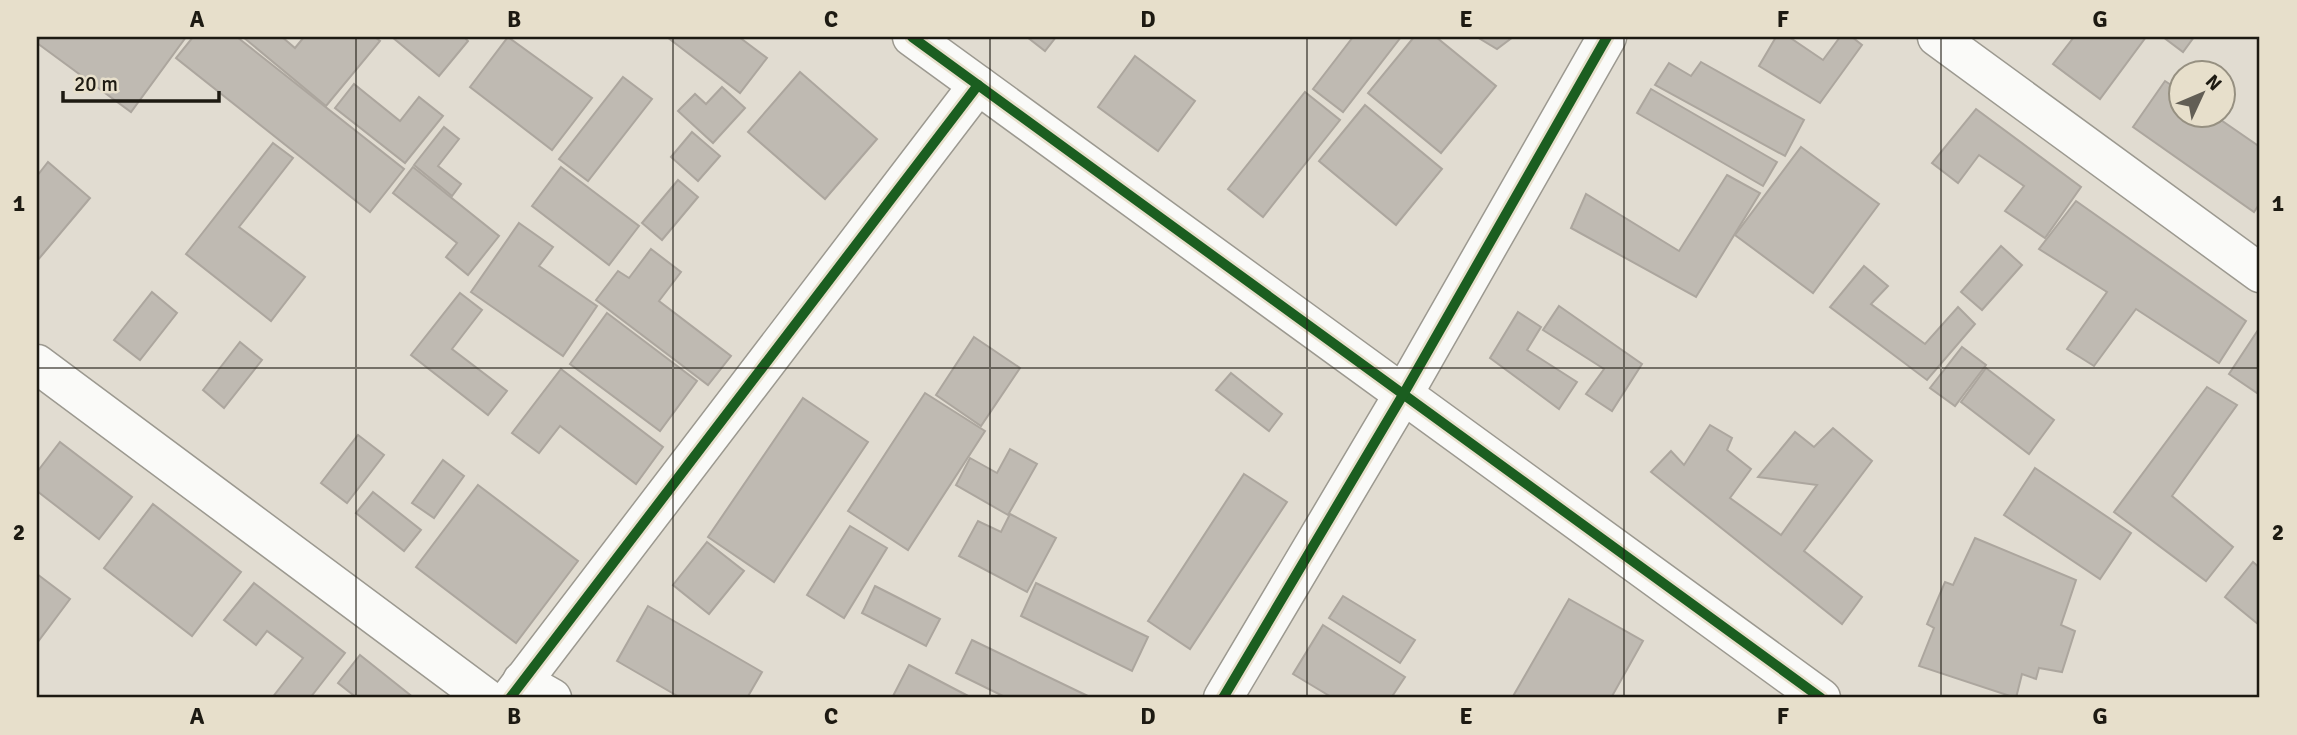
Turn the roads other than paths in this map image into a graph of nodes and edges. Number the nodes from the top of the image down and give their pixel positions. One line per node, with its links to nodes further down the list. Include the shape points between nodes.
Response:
1 (912, 37): 4 (street)
2 (1607, 37): 7 (street)
3 (1937, 37): 5 (street)
4 (978, 85): 7 (street); 8 (street)
5 (2260, 273)
6 (37, 364): 9 (street)
7 (1404, 394): 10 (street); 11 (street)
8 (528, 692)
9 (486, 698)
10 (1223, 698)
11 (1821, 698)

